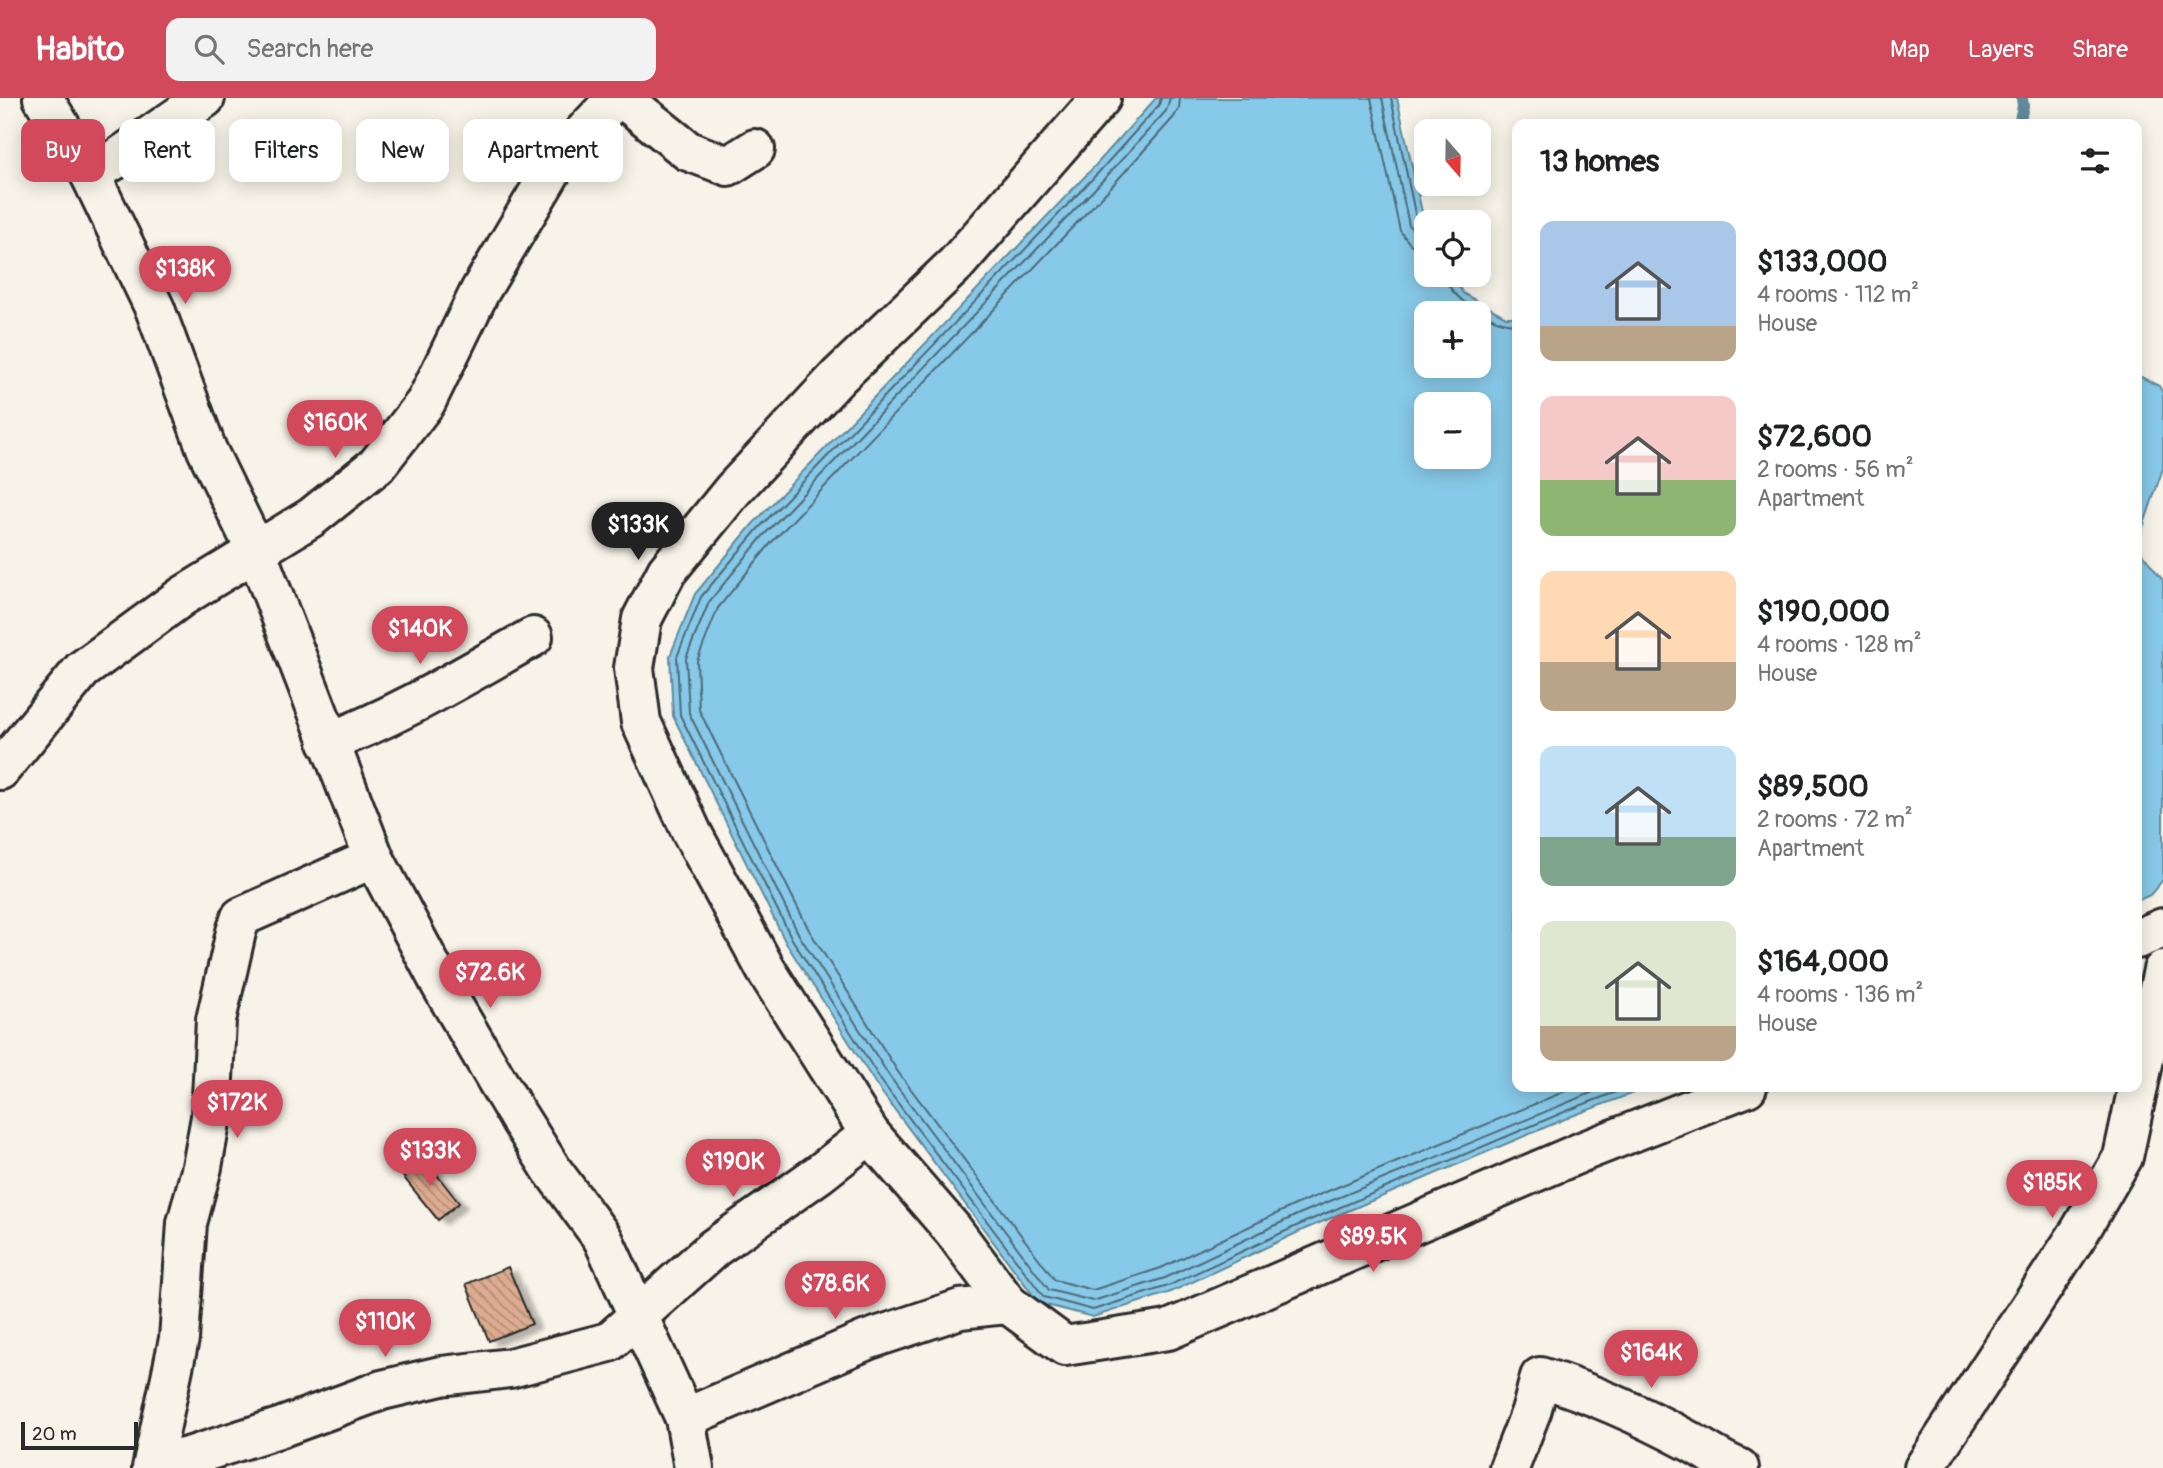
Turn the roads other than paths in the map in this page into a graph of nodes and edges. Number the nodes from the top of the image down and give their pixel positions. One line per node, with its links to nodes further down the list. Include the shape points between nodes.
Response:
1 (43, 98): 6 (street)
2 (205, 98): 8 (street)
3 (615, 98): 10 (street, via 558,160 480,290 426,402 377,465 312,517)
4 (622, 98): 7 (street, via 677,144 698,155 728,166)
5 (1101, 98): 21 (street, via 956,264 838,377 733,490 667,571 642,619 634,668 640,722 692,834 766,970)
6 (56, 119)
7 (755, 149)
8 (105, 165)
9 (94, 182): 10 (street, via 155,309 207,450)
10 (256, 551): 12 (street); 13 (street, via 183,596 82,670)
11 (533, 637): 12 (street, via 447,686)
12 (328, 742): 14 (street)
13 (0, 770)
14 (374, 858): 23 (street, via 516,1114 603,1238); 25 (street, via 241,918 216,1020 211,1117 187,1223 180,1339)
15 (2163, 928): 16 (street)
16 (2142, 937)
17 (2163, 970): 18 (street)
18 (2142, 1068)
19 (1734, 1092): 22 (street, via 1584,1151 1168,1330 1065,1346)
20 (2137, 1092): 29 (street, via 2123,1157 2080,1231)
21 (870, 1134): 22 (street, via 953,1230); 23 (street, via 714,1248)
22 (1008, 1304): 24 (street, via 960,1309 867,1340)
23 (640, 1316): 24 (street); 25 (street, via 609,1342 588,1349 382,1390)
24 (685, 1418): 26 (street)
25 (153, 1467)
26 (694, 1468)
27 (1509, 1468): 28 (street, via 1539,1377 1579,1389)
28 (1739, 1468)
29 (1924, 1468)

